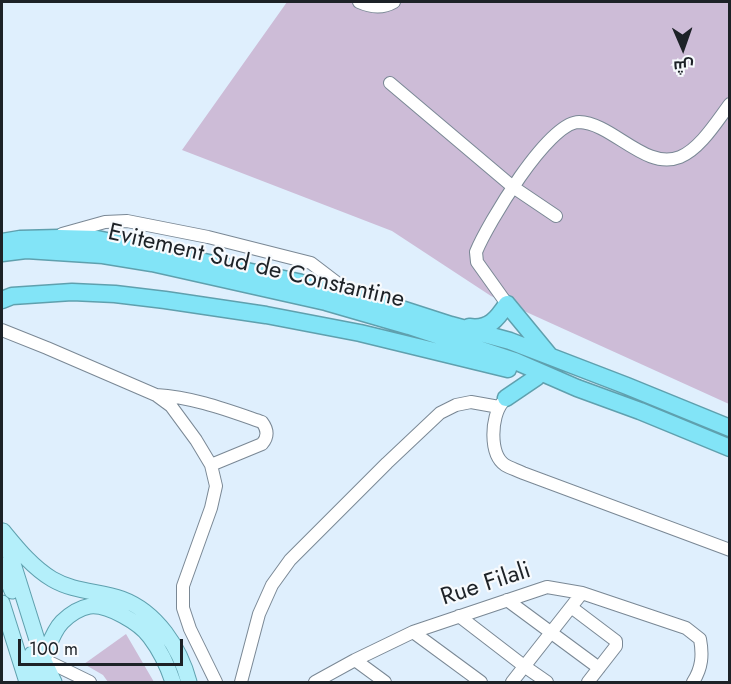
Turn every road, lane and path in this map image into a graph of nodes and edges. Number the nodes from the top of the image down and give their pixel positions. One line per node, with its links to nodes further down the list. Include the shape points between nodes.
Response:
1 (358, 2): 2 (street, via 382,7)
2 (389, 3)
3 (390, 83): 5 (street)
4 (729, 104): 5 (street, via 693,149 680,157 663,160 600,129 573,123 546,143)
5 (513, 187): 6 (street); 12 (street, via 476,252 477,262)
6 (556, 216)
7 (47, 238): 8 (highway, Evitement Sud de Constantine); 10 (highway, Evitement Sud de Constantine, via 97,239); 10 (street, via 105,222 150,225 311,263)
8 (2, 242)
9 (2, 253): 18 (highway, Evitement Sud de Constantine, via 26,250 104,255 326,302 515,361)
10 (355, 296): 13 (highway, Evitement Sud de Constantine)
11 (2, 300): 16 (highway, via 72,292 165,300 360,333)
12 (507, 304): 13 (highway, via 486,326); 15 (highway)
13 (451, 325): 15 (highway, Evitement Sud de Constantine)
14 (2, 330): 19 (street)
15 (549, 356): 21 (highway, Evitement Sud de Constantine)
16 (507, 369): 17 (highway); 20 (highway, via 513,380)
17 (537, 377): 18 (highway); 20 (highway)
18 (577, 388): 22 (highway, Evitement Sud de Constantine)
19 (156, 395): 23 (street, via 171,406); 23 (street, via 192,399 262,422 266,427 262,444)
20 (502, 403): 25 (street, via 493,430 495,449 503,464); 45 (street, via 471,402 440,413 290,560 272,585 259,614)
21 (729, 428)
22 (729, 448)
23 (211, 465): 44 (street, via 216,486 183,586 183,608)
24 (2, 529): 34 (main road); 43 (main road, via 51,579 122,599 144,611 171,641)
25 (729, 550)
26 (2, 565): 39 (main road)
27 (582, 593): 28 (street, Rue Filali, via 547,587); 30 (street); 52 (street, Rue Filali, via 686,628 700,639 699,673)
28 (507, 600): 31 (street, Rue Filali); 33 (street)
29 (2, 603): 38 (main road)
30 (571, 606): 33 (street); 37 (street, via 616,641)
31 (459, 615): 32 (street, Rue Filali); 36 (street)
32 (413, 632): 35 (street, Rue Filali); 48 (street)
33 (550, 633): 36 (street); 37 (street)
34 (43, 659): 40 (main road); 41 (street); 42 (main road, via 61,623 90,606 110,609 149,635)
35 (355, 660): 46 (street, Rue Filali); 47 (street)
36 (524, 666): 49 (street); 50 (street)
37 (599, 668): 51 (street)
38 (26, 678)
39 (41, 682)
40 (54, 682)
41 (86, 682)
42 (173, 682)
43 (189, 682)
44 (216, 682)
45 (241, 682)
46 (315, 682)
47 (385, 682)
48 (481, 682)
49 (512, 682)
50 (547, 682)
51 (588, 682)
52 (693, 682)

